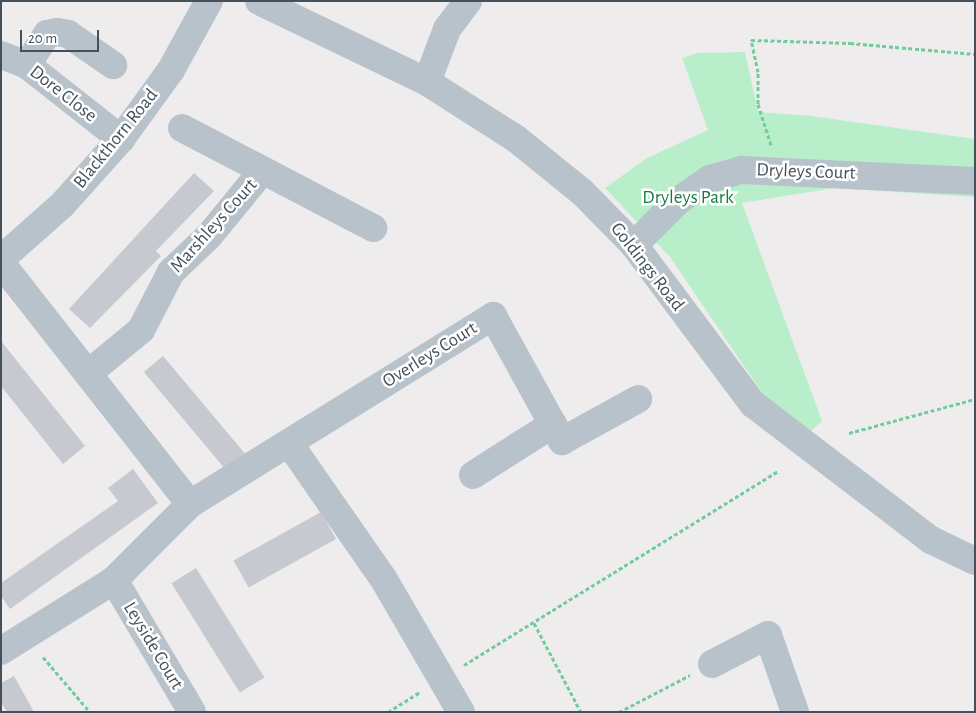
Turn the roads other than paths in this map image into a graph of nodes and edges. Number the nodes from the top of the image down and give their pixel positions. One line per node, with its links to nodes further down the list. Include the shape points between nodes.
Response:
1 (209, 1): 9 (street, Blackthorn Road, via 171,70)
2 (259, 1): 7 (street, Goldings Road)
3 (462, 3): 7 (street, via 447,29)
4 (1, 55): 5 (street, Dore Close)
5 (27, 65): 6 (street, via 47,34 57,32 68,34); 9 (street, Dore Close)
6 (113, 65)
7 (428, 82): 13 (street, Goldings Road, via 515,138 582,192)
8 (182, 128): 10 (street, Marshleys Court)
9 (121, 138): 14 (street, Blackthorn Road, via 62,205)
10 (263, 170): 12 (street, Marshleys Court); 16 (street, Marshleys Court, via 209,236 170,272 140,330)
11 (975, 181): 13 (street, Dryleys Court, via 778,168 742,170 710,179 678,200)
12 (373, 228)
13 (634, 245): 22 (street, Goldings Road, via 753,404 931,540)
14 (1, 259)
15 (1, 263): 16 (street)
16 (90, 372): 21 (street)
17 (638, 399): 18 (street, Overleys Court, via 562,441)
18 (553, 424): 19 (street, Overleys Court, via 493,316); 20 (street)
19 (289, 443): 21 (street, Overleys Court); 27 (street, via 383,578)
20 (473, 475)
21 (190, 504): 23 (street, Leyside Court)
22 (975, 561)
23 (114, 580): 24 (street, Leyside Court); 26 (street, Leyside Court)
24 (1, 651)
25 (712, 664): 28 (street, via 768,635)
26 (192, 712)
27 (462, 712)
28 (795, 712)

